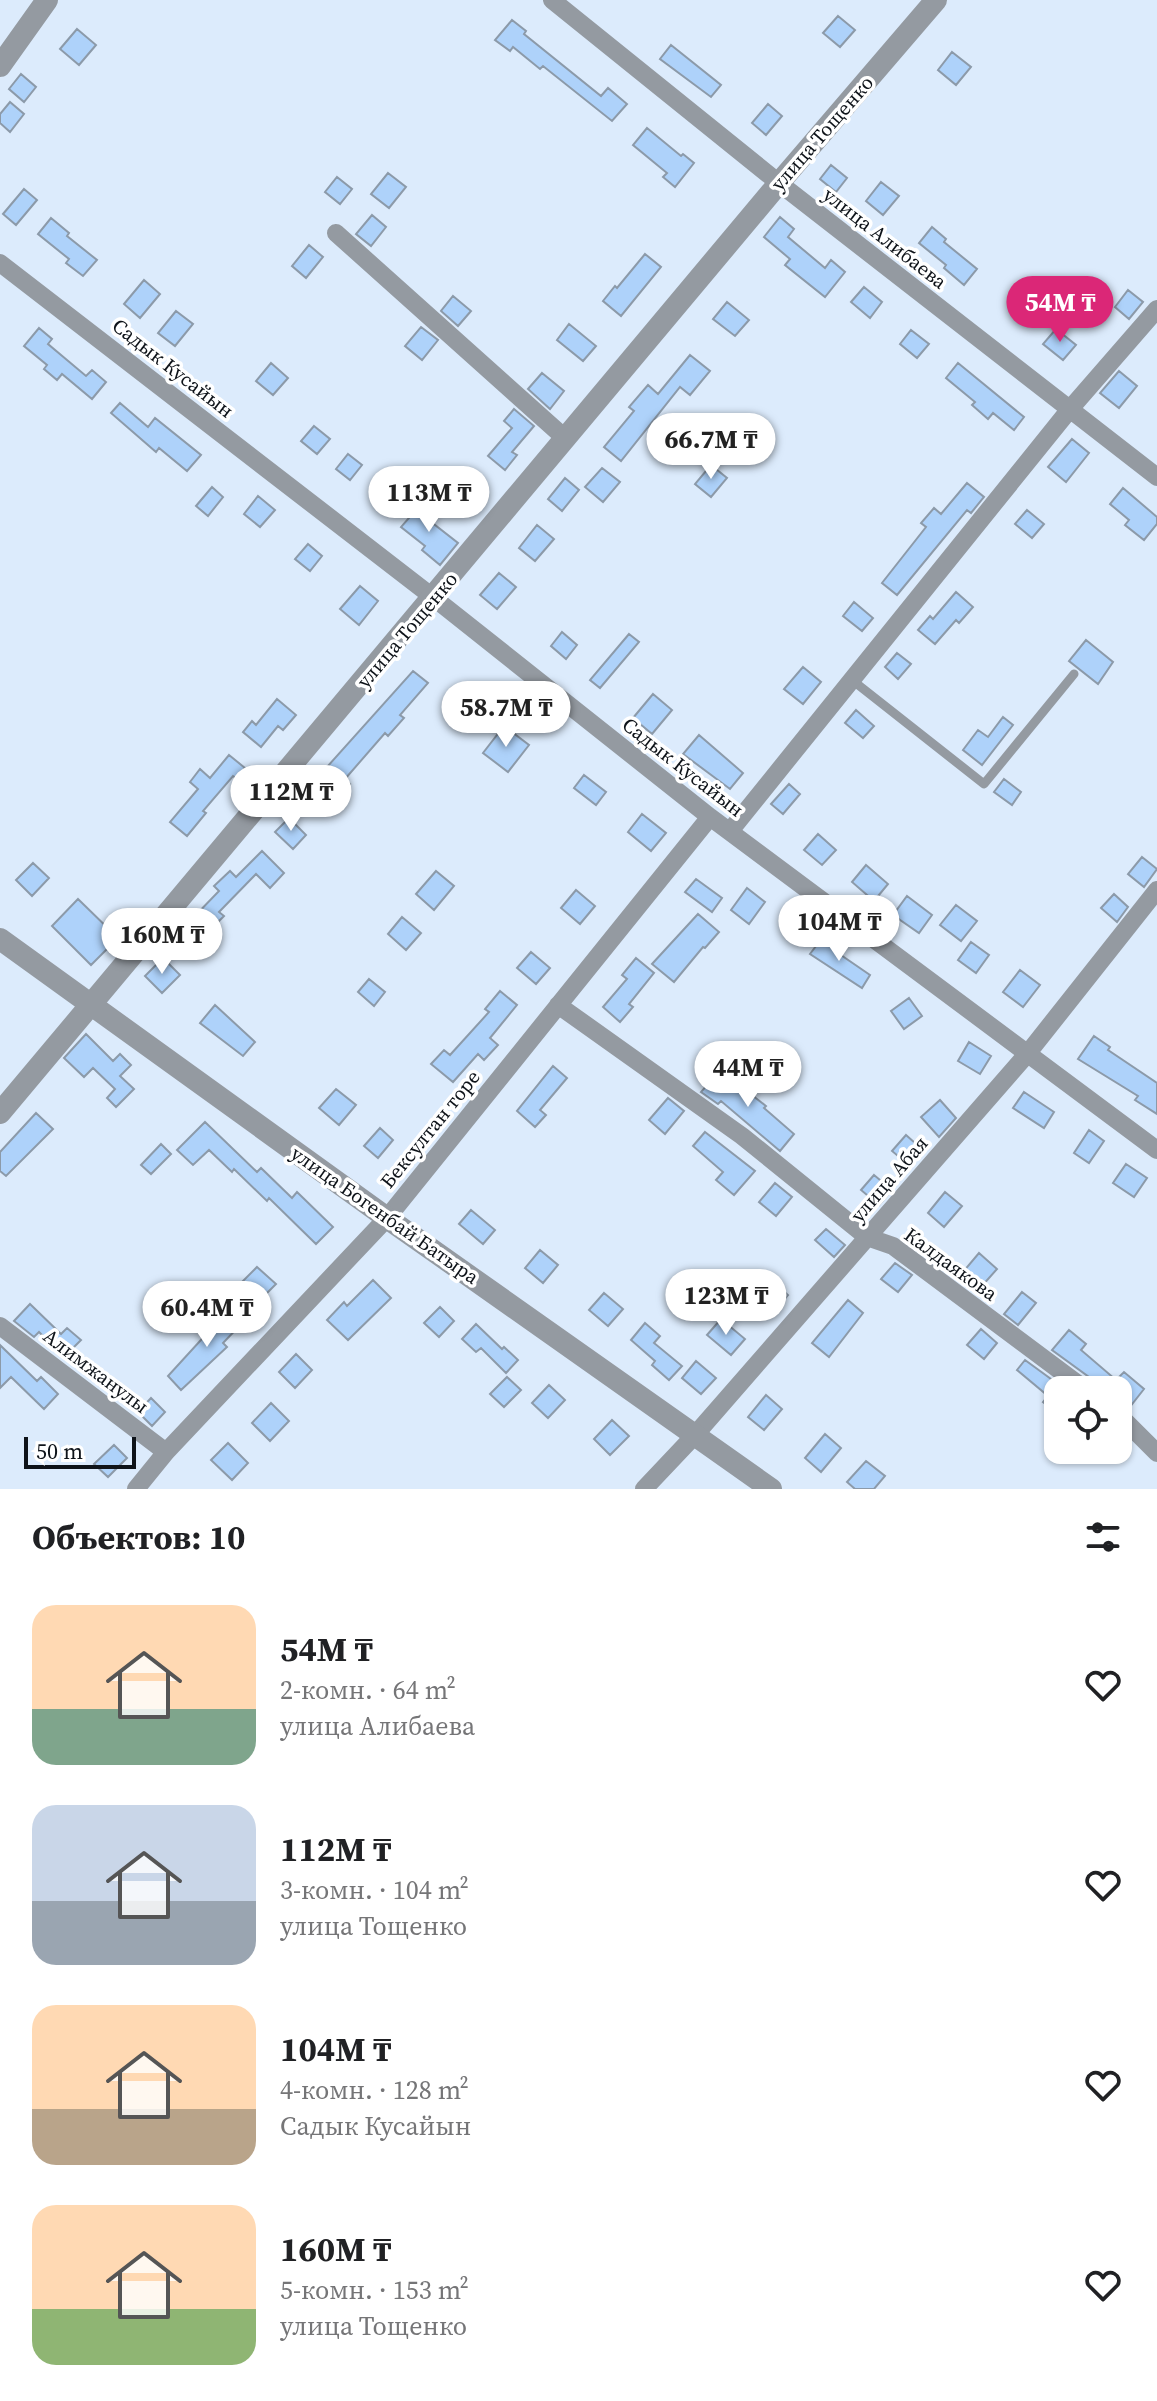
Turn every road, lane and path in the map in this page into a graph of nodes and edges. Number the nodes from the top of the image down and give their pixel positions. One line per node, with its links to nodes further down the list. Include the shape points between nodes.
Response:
1 (47, 0): 4 (street)
2 (552, 0): 5 (street, улица Алибаева)
3 (936, 0): 5 (street, улица Тощенко)
4 (0, 66)
5 (779, 183): 9 (street, улица Алибаева); 10 (street, улица Тощенко)
6 (336, 233): 10 (street)
7 (0, 263): 12 (street, Садык Кусайын)
8 (1157, 309): 9 (street)
9 (1070, 409): 11 (street, улица Алибаева); 14 (street)
10 (566, 439): 12 (street, улица Тощенко)
11 (1157, 477)
12 (434, 598): 15 (street, Садык Кусайын); 19 (street, улица Тощенко)
13 (1074, 674): 14 (lane, via 984,784)
14 (852, 680): 16 (street)
15 (710, 817): 16 (street, Садык Кусайын); 20 (street, Бексултан торе)
16 (730, 831): 21 (street, Садык Кусайын)
17 (1157, 890): 21 (street, улица Абая)
18 (0, 939): 19 (street, улица Богенбай Батыра)
19 (90, 1005): 22 (street, улица Тощенко); 24 (street, улица Богенбай Батыра)
20 (558, 1005): 24 (street, Бексултан торе); 25 (street, Калдаякова, via 742,1136)
21 (1028, 1053): 23 (street, Садык Кусайын); 25 (street, улица Абая)
22 (0, 1113)
23 (1157, 1150)
24 (387, 1218): 29 (street, улица Богенбай Батыра); 30 (street, Бексултан торе)
25 (867, 1237): 27 (street, Калдаякова, via 893,1246); 29 (street, улица Абая)
26 (0, 1326): 30 (street, Алимжанулы)
27 (1067, 1376)
28 (1132, 1428): 31 (street)
29 (695, 1435): 33 (street, улица Абая); 34 (street, улица Богенбай Батыра)
30 (166, 1452): 32 (street, Бексултан торе)
31 (1157, 1453)
32 (136, 1489)
33 (644, 1489)
34 (771, 1489)

